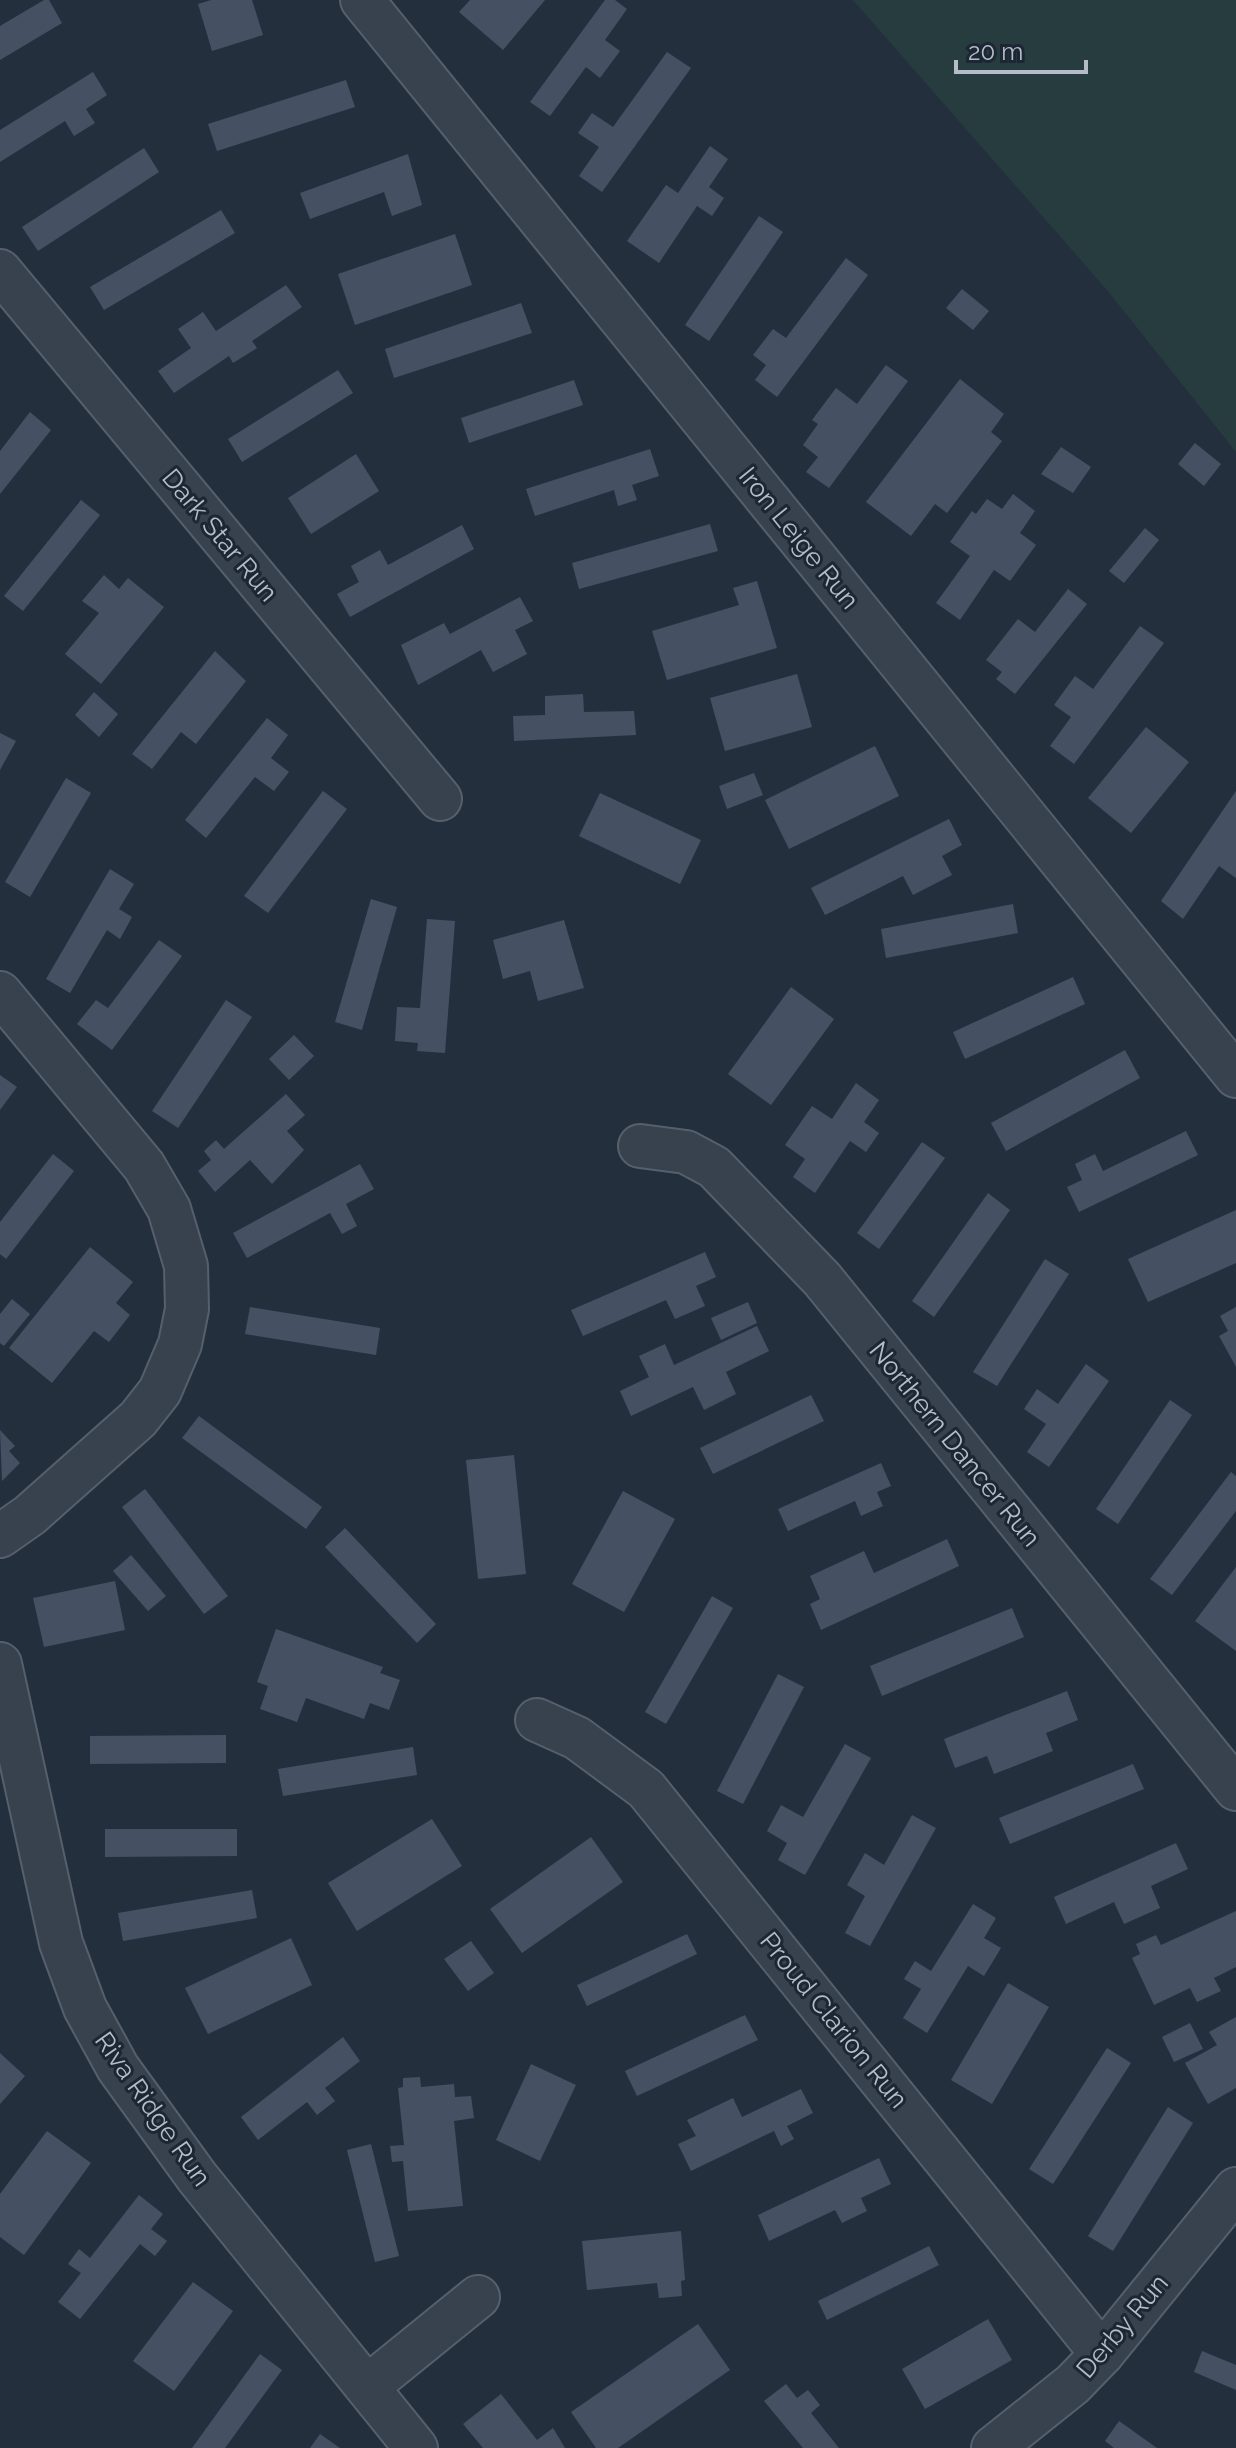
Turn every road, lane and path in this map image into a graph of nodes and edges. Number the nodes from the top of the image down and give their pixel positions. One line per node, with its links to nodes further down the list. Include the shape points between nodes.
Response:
1 (362, 0): 5 (street, Iron Leige Run)
2 (0, 271): 3 (street, Dark Star Run)
3 (440, 799)
4 (0, 993): 7 (street, via 144,1166 169,1209 186,1266 187,1309 165,1379 138,1419)
5 (1236, 1076)
6 (640, 1146): 10 (street, Northern Dancer Run, via 686,1152 714,1167 822,1279)
7 (0, 1536)
8 (0, 1664): 14 (street, Riva Ridge Run, via 61,1943 85,2008 118,2068 197,2177)
9 (537, 1720): 13 (street, Proud Clarion Run, via 577,1738 646,1789)
10 (1236, 1789)
11 (1236, 2189): 13 (street, Derby Run)
12 (478, 2297): 14 (street)
13 (1102, 2354): 16 (street, Derby Run)
14 (367, 2387): 15 (street, Riva Ridge Run)
15 (416, 2448)
16 (993, 2448)

